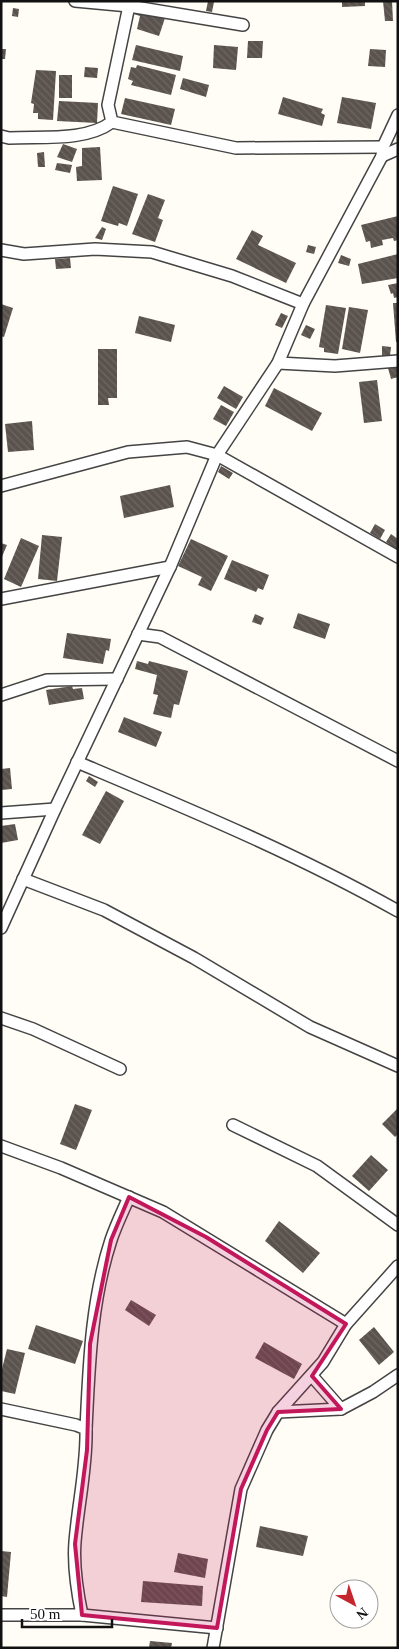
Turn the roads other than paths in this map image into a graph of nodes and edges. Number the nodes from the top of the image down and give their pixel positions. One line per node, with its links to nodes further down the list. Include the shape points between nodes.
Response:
1 (75, 1): 2 (street)
2 (129, 4): 3 (street); 5 (street, via 108,105)
3 (242, 25)
4 (398, 115): 8 (street)
5 (112, 122): 6 (street, via 85,134); 8 (street, via 236,148)
6 (1, 136)
7 (398, 149): 8 (street)
8 (382, 152): 10 (street)
9 (1, 250): 10 (street, via 24,254 95,248 152,252 232,276)
10 (303, 304): 12 (street)
11 (398, 361): 12 (street, via 335,366)
12 (278, 363): 13 (street)
13 (217, 455): 14 (street, via 187,447 128,452); 15 (street); 16 (street)
14 (1, 486)
15 (398, 557)
16 (170, 567): 17 (street); 18 (street)
17 (1, 599)
18 (138, 634): 19 (street); 21 (street, via 160,637)
19 (117, 679): 20 (street, via 46,680); 22 (street)
20 (1, 695)
21 (398, 761)
22 (77, 762): 23 (street); 26 (street, via 255,838)
23 (55, 809): 24 (street); 25 (street)
24 (1, 813)
25 (23, 879): 27 (street); 30 (street, via 104,910 194,958 310,1027)
26 (398, 911)
27 (4, 918): 28 (street)
28 (1, 928)
29 (1, 1018): 31 (street)
30 (398, 1066)
31 (120, 1069)
32 (233, 1125): 35 (street, via 316,1166)
33 (1, 1146): 34 (street)
34 (129, 1197): 37 (street, via 206,1237); 43 (street, via 111,1240 98,1300 90,1344)
35 (398, 1225)
36 (398, 1266): 37 (street)
37 (346, 1324): 39 (street)
38 (398, 1375): 41 (street)
39 (312, 1376): 41 (street); 42 (street)
40 (1, 1409): 43 (street)
41 (341, 1409): 42 (street)
42 (278, 1412): 46 (street, via 241,1489)
43 (86, 1430): 45 (street, via 87,1450 74,1544)
44 (1, 1615): 45 (street)
45 (82, 1615): 46 (street)
46 (217, 1628): 47 (street)
47 (213, 1648)

